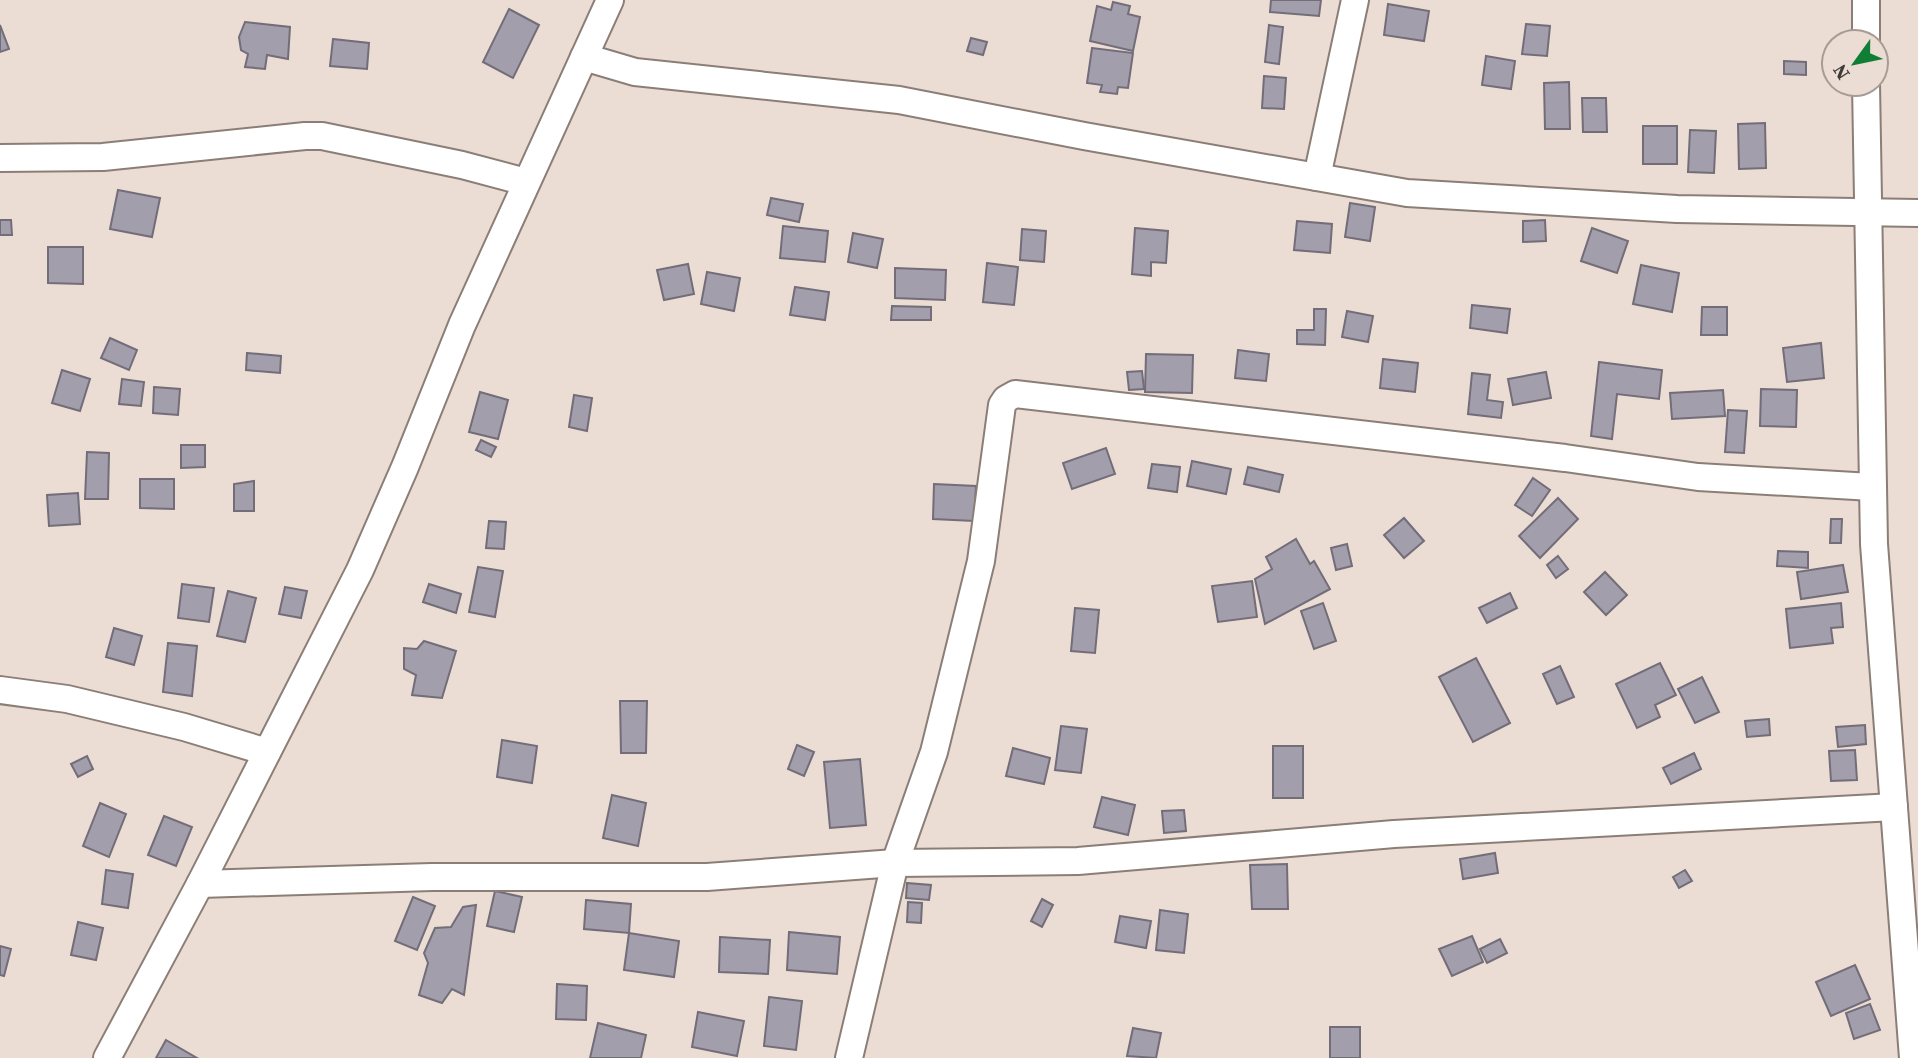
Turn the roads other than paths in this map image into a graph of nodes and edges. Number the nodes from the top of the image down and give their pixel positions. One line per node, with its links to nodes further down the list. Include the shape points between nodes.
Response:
1 (610, 0): 5 (street)
2 (1355, 0): 8 (street)
3 (1866, 0): 4 (street)
4 (1866, 28)
5 (584, 57): 8 (street, via 635,72 899,100); 9 (street)
6 (1866, 98): 10 (street)
7 (0, 158): 9 (street, via 103,157 322,136)
8 (1317, 177): 10 (street, via 1407,193 1677,209)
9 (527, 182): 14 (street, via 360,570)
10 (1867, 212): 11 (street); 12 (street)
11 (1918, 213)
12 (1872, 487): 15 (street); 16 (street, via 1698,477 1014,394 1002,405 981,561 937,739)
13 (0, 690): 14 (street, via 67,699)
14 (267, 752): 17 (street)
15 (1894, 807): 16 (street, via 1394,834 1078,860); 20 (street)
16 (895, 863): 17 (street, via 707,877 432,877); 19 (street)
17 (201, 884): 18 (street)
18 (107, 1058)
19 (849, 1058)
20 (1913, 1058)

